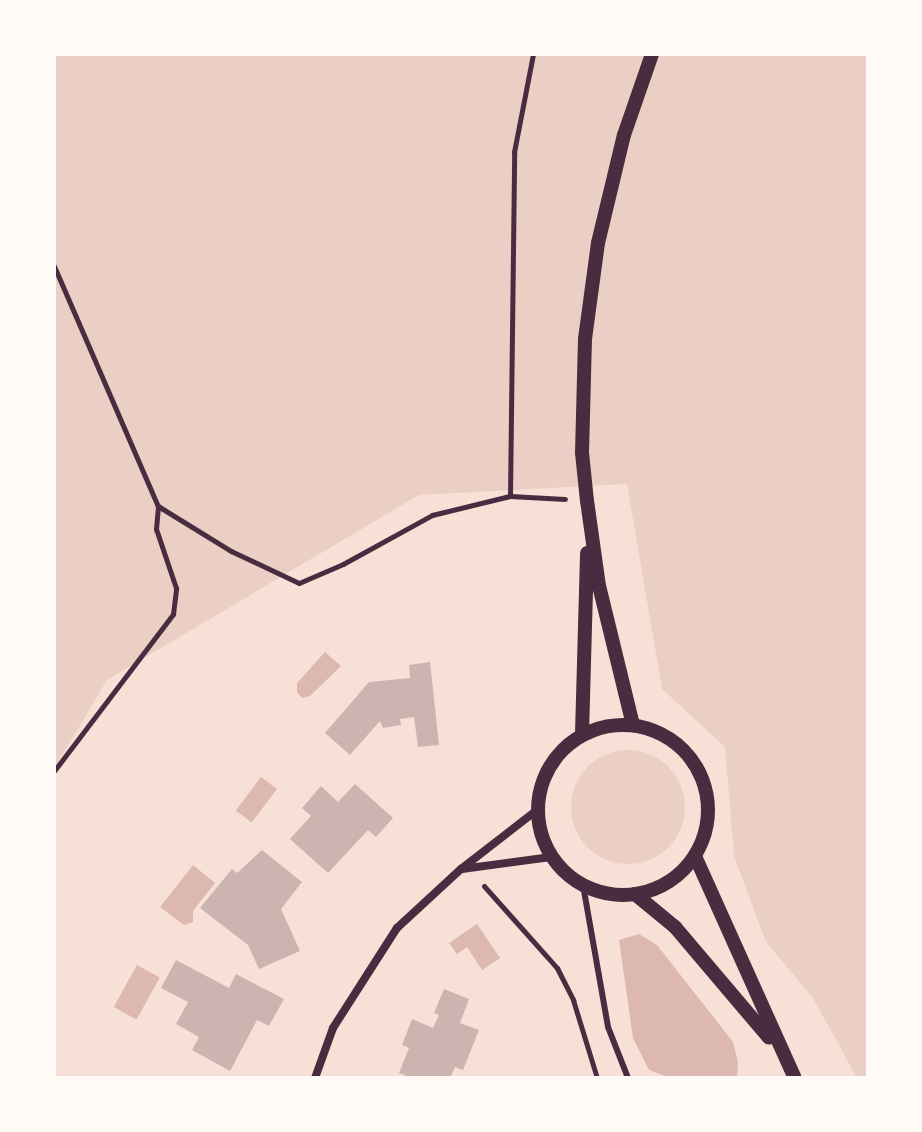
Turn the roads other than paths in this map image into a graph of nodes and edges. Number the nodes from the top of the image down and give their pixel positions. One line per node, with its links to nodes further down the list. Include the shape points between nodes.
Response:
1 (652, 54): 2 (street, via 624,135 598,243 585,339 582,453)
2 (587, 501): 3 (street, via 599,586); 4 (street)
3 (633, 725): 4 (street); 6 (street, via 678,745 705,785 705,834)
4 (582, 734): 5 (street, via 549,766)
5 (537, 810): 7 (street); 8 (street)
6 (695, 856): 10 (street, via 679,874); 11 (street)
7 (551, 857): 8 (street); 9 (street)
8 (461, 869): 12 (street, via 397,928 333,1028)
9 (583, 885): 10 (street, via 609,894); 13 (lane, via 608,1027)
10 (635, 894): 11 (street, via 675,927)
11 (784, 1058): 14 (street)
12 (315, 1078)
13 (628, 1078)
14 (795, 1078)

